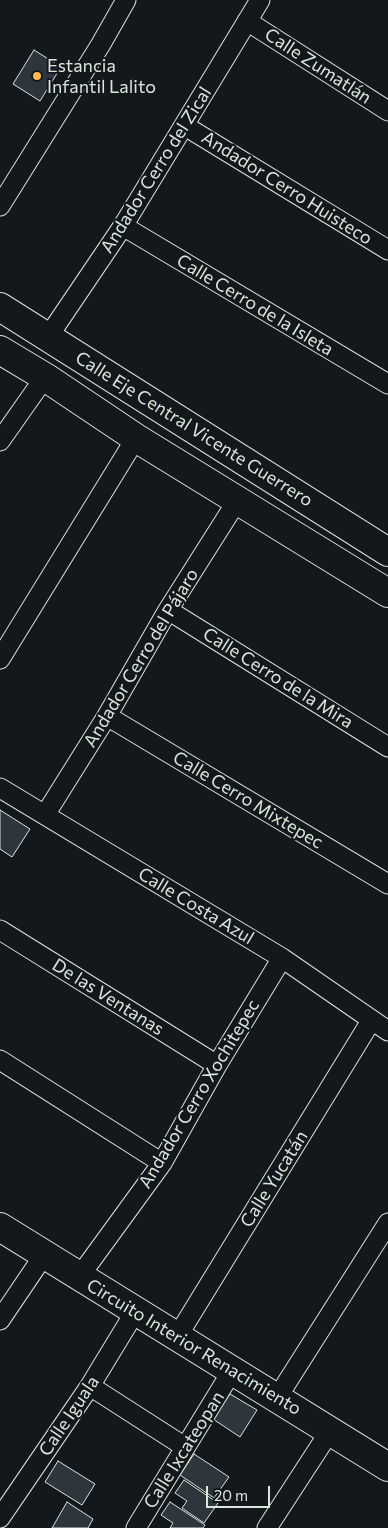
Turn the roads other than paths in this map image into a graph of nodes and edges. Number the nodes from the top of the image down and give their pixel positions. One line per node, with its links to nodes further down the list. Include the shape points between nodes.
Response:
1 (126, 0): 6 (street)
2 (260, 0): 3 (street, Andador Cerro del Zical)
3 (247, 20): 4 (street, Calle Zumatlán); 5 (street, Andador Cerro del Zical)
4 (387, 108)
5 (185, 126): 7 (street, Andador Cerro del Zical); 8 (street, Andador Cerro Huisteco)
6 (0, 206)
7 (123, 226): 10 (street, Andador Cerro del Zical); 13 (street, Calle Cerro de la Isleta)
8 (388, 250)
9 (0, 307): 10 (main road, Calle Eje Central Vicente Guerrero)
10 (48, 337): 17 (main road, Calle Eje Central Vicente Guerrero)
11 (0, 350): 12 (main road, Calle Eje Central Vicente Guerrero)
12 (45, 376): 14 (main road, Calle Eje Central Vicente Guerrero); 15 (street)
13 (388, 384)
14 (136, 438): 16 (main road, Calle Eje Central Vicente Guerrero); 20 (street)
15 (0, 441)
16 (237, 501): 18 (main road, Calle Eje Central Vicente Guerrero); 19 (street, Andador Cerro del Pájaro)
17 (388, 552)
18 (388, 593)
19 (168, 610): 21 (street, Andador Cerro del Pájaro); 22 (street, Calle Cerro de la Mira)
20 (0, 658)
21 (107, 716): 24 (street, Andador Cerro del Pájaro); 25 (street, Calle Cerro Mixtepec)
22 (388, 747)
23 (0, 788): 24 (street, Calle Costa Azul)
24 (45, 815): 27 (street, Calle Costa Azul)
25 (388, 884)
26 (0, 930): 31 (street, De las Ventanas)
27 (282, 958): 28 (street, Calle Costa Azul); 31 (street, Andador Cerro Xochitepec)
28 (371, 1021): 29 (street, Calle Costa Azul); 39 (street, Calle Yucatán)
29 (388, 1031)
30 (0, 1060): 32 (street)
31 (217, 1065): 32 (street, Andador Cerro Xochitepec)
32 (162, 1163): 36 (street, Andador Cerro Xochitepec)
33 (388, 1223): 42 (street)
34 (0, 1228): 35 (main road, Circuito Interior Renacimiento)
35 (44, 1255): 36 (main road, Circuito Interior Renacimiento); 38 (street)
36 (79, 1277): 37 (main road, Circuito Interior Renacimiento)
37 (135, 1312): 39 (main road, Circuito Interior Renacimiento); 41 (street, Calle Iguala)
38 (0, 1320)
39 (176, 1337): 40 (main road, Circuito Interior Renacimiento)
40 (232, 1371): 42 (main road, Circuito Interior Renacimiento); 44 (street, Calle Ixcateopan)
41 (90, 1386): 44 (street); 46 (street, Calle Iguala)
42 (277, 1398): 43 (main road, Circuito Interior Renacimiento)
43 (330, 1431): 45 (main road, Circuito Interior Renacimiento); 50 (street)
44 (185, 1447): 49 (street, Calle Ixcateopan)
45 (386, 1459)
46 (0, 1518)
47 (0, 1525): 48 (street)
48 (4, 1528)
49 (136, 1528)
50 (267, 1528)

